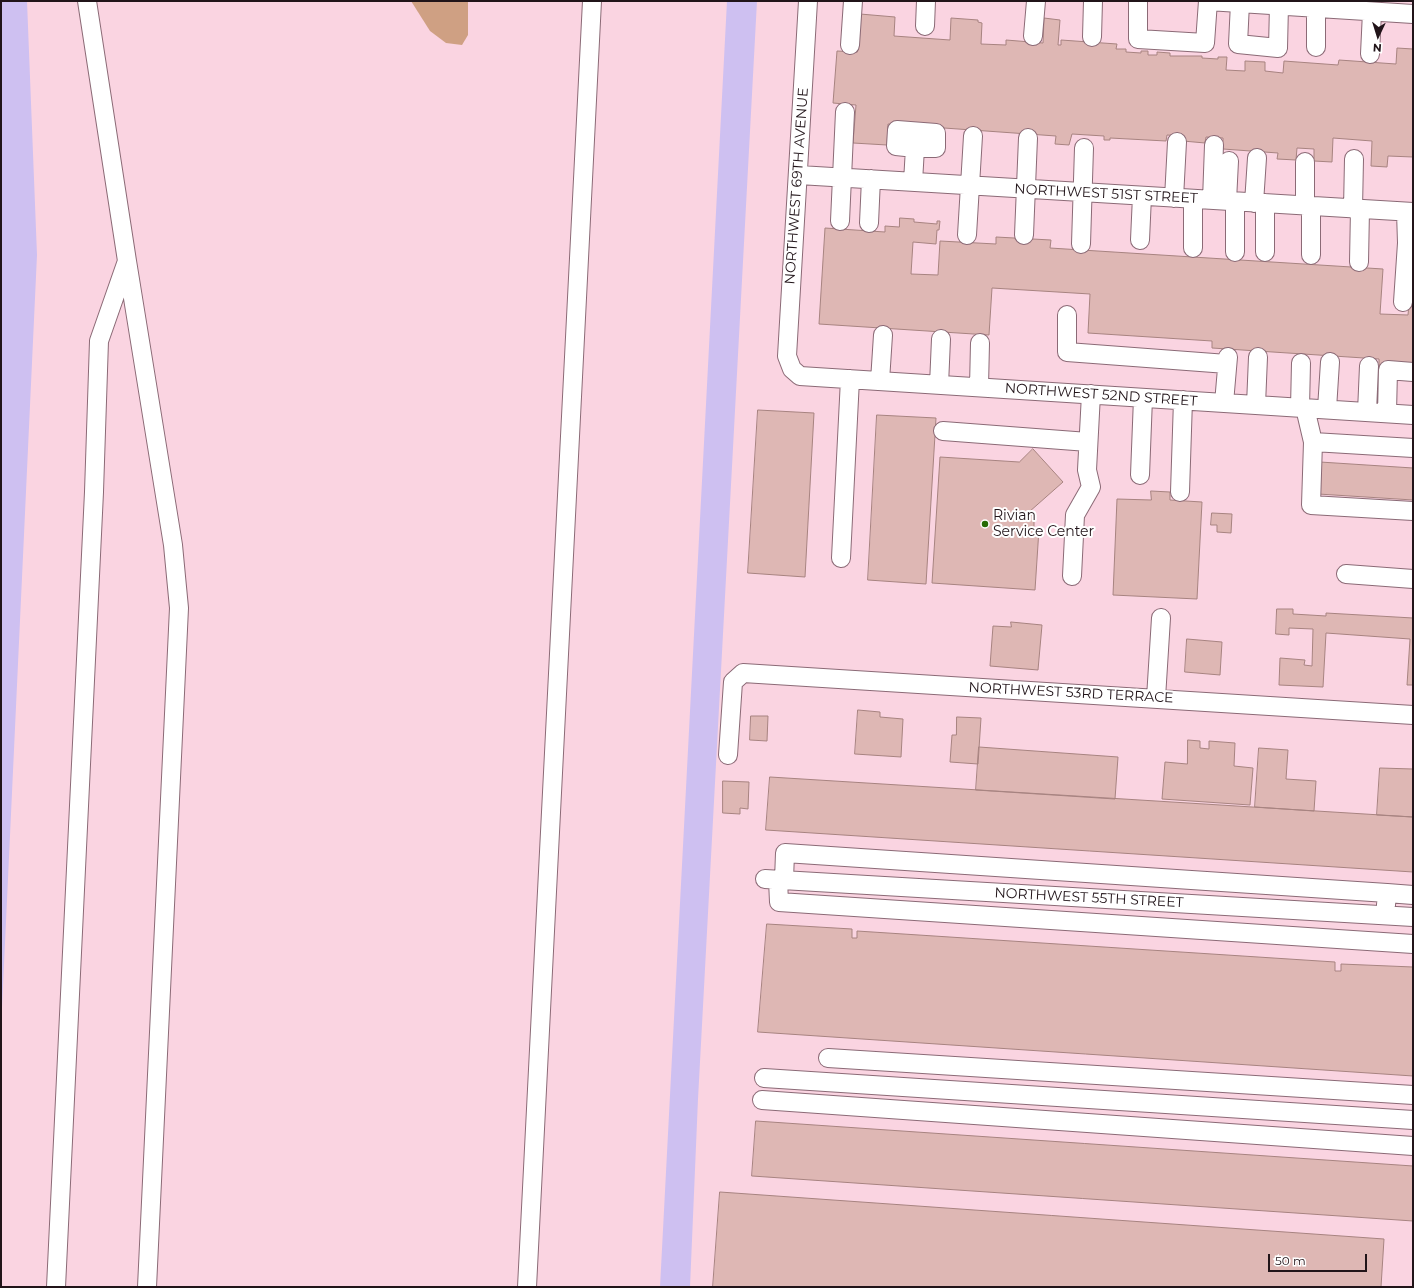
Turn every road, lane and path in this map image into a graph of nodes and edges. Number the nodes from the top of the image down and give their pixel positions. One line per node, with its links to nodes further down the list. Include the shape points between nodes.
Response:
1 (87, 1): 58 (street)
2 (592, 1): 114 (street)
3 (808, 1): 32 (street, NORTHWEST 69TH AVENUE)
4 (853, 1): 18 (street)
5 (926, 1): 15 (street)
6 (1036, 1): 16 (street)
7 (1093, 1): 17 (street)
8 (1138, 1): 9 (street, via 1138,39 1204,43)
9 (1208, 1): 10 (street)
10 (1240, 3): 11 (street); 11 (street, via 1238,44 1278,48)
11 (1279, 6): 12 (street)
12 (1316, 8): 14 (street); 19 (street)
13 (1412, 9): 14 (street)
14 (1372, 12): 20 (street)
15 (925, 26)
16 (1033, 36)
17 (1092, 37)
18 (850, 45)
19 (1316, 47)
20 (1370, 54)
21 (845, 112): 33 (street)
22 (973, 136): 36 (street)
23 (1028, 138): 37 (street)
24 (1177, 142): 40 (street)
25 (1214, 145): 42 (street)
26 (915, 148): 35 (street)
27 (1084, 148): 38 (street)
28 (1257, 158): 43 (street)
29 (1354, 159): 45 (street)
30 (1229, 161): 42 (street)
31 (1306, 162): 44 (street)
32 (798, 175): 33 (street, NORTHWEST 51ST STREET); 69 (street, NORTHWEST 69TH AVENUE, via 787,356)
33 (842, 178): 34 (street, NORTHWEST 51ST STREET); 47 (street)
34 (871, 179): 35 (street, NORTHWEST 51ST STREET); 48 (street)
35 (913, 182): 36 (street, NORTHWEST 51ST STREET)
36 (969, 185): 37 (street, NORTHWEST 51ST STREET); 49 (street)
37 (1025, 189): 38 (street, NORTHWEST 51ST STREET); 50 (street)
38 (1083, 192): 39 (street, NORTHWEST 51ST STREET); 52 (street)
39 (1142, 196): 40 (street, NORTHWEST 51ST STREET); 51 (street)
40 (1174, 198): 41 (street, NORTHWEST 51ST STREET)
41 (1193, 199): 42 (street, NORTHWEST 51ST STREET); 54 (street)
42 (1224, 201): 43 (street, NORTHWEST 51ST STREET); 55 (street)
43 (1260, 203): 44 (street, NORTHWEST 51ST STREET); 56 (street)
44 (1308, 206): 45 (street, NORTHWEST 51ST STREET); 57 (street)
45 (1357, 209): 46 (street, NORTHWEST 51ST STREET); 59 (street)
46 (1410, 212): 53 (street)
47 (840, 221)
48 (869, 224)
49 (967, 234)
50 (1024, 235)
51 (1140, 240)
52 (1081, 244)
53 (1410, 244): 60 (street)
54 (1193, 248)
55 (1235, 252)
56 (1265, 252)
57 (1311, 256)
58 (126, 261): 112 (street, via 99,341); 113 (street, via 173,545 179,608)
59 (1359, 262)
60 (1403, 302)
61 (1067, 315): 78 (street, via 1067,352 1228,360)
62 (883, 335): 72 (street)
63 (941, 339): 73 (street)
64 (980, 343): 74 (street)
65 (1258, 357): 79 (street)
66 (1330, 362): 81 (street)
67 (1300, 363): 80 (street)
68 (1369, 366): 82 (street)
69 (792, 369): 71 (street, NORTHWEST 52ND STREET, via 800,376)
70 (1413, 372): 83 (street, via 1388,370)
71 (850, 379): 72 (street, NORTHWEST 52ND STREET); 92 (street)
72 (880, 381): 73 (street, NORTHWEST 52ND STREET)
73 (939, 385): 74 (street, NORTHWEST 52ND STREET)
74 (979, 387): 75 (street, NORTHWEST 52ND STREET)
75 (1091, 394): 76 (street, NORTHWEST 52ND STREET); 86 (street)
76 (1143, 398): 77 (street, NORTHWEST 52ND STREET); 89 (street)
77 (1182, 400): 78 (street, NORTHWEST 52ND STREET); 90 (street)
78 (1224, 403): 79 (street, NORTHWEST 52ND STREET)
79 (1256, 405): 80 (street, NORTHWEST 52ND STREET)
80 (1302, 408): 81 (street, NORTHWEST 52ND STREET); 87 (street)
81 (1327, 409): 82 (street, NORTHWEST 52ND STREET)
82 (1367, 412): 83 (street, NORTHWEST 52ND STREET)
83 (1386, 413): 84 (street, NORTHWEST 52ND STREET)
84 (1413, 415)
85 (943, 431): 86 (street)
86 (1088, 442): 94 (street, via 1087,470 1091,486 1075,515)
87 (1313, 442): 88 (street); 91 (street, via 1311,505)
88 (1413, 448)
89 (1140, 475)
90 (1180, 492)
91 (1413, 511)
92 (841, 558)
93 (1346, 574): 95 (street)
94 (1072, 576)
95 (1413, 579)
96 (1161, 618): 97 (street)
97 (1156, 698): 98 (street, NORTHWEST 53RD TERRACE); 99 (street, NORTHWEST 53RD TERRACE, via 743,673 733,682)
98 (1413, 715)
99 (728, 755)
100 (775, 880): 101 (street, via 785,853); 103 (street, NORTHWEST 55TH STREET); 105 (street, via 779,902)
101 (1386, 893): 102 (street); 103 (street)
102 (1413, 895)
103 (1385, 915): 104 (street, NORTHWEST 55TH STREET)
104 (1413, 917)
105 (1413, 944)
106 (828, 1058): 108 (street)
107 (764, 1078): 110 (street)
108 (1413, 1095)
109 (762, 1100): 111 (street)
110 (1413, 1120)
111 (1413, 1146)
112 (56, 1287)
113 (147, 1287)
114 (527, 1287)

